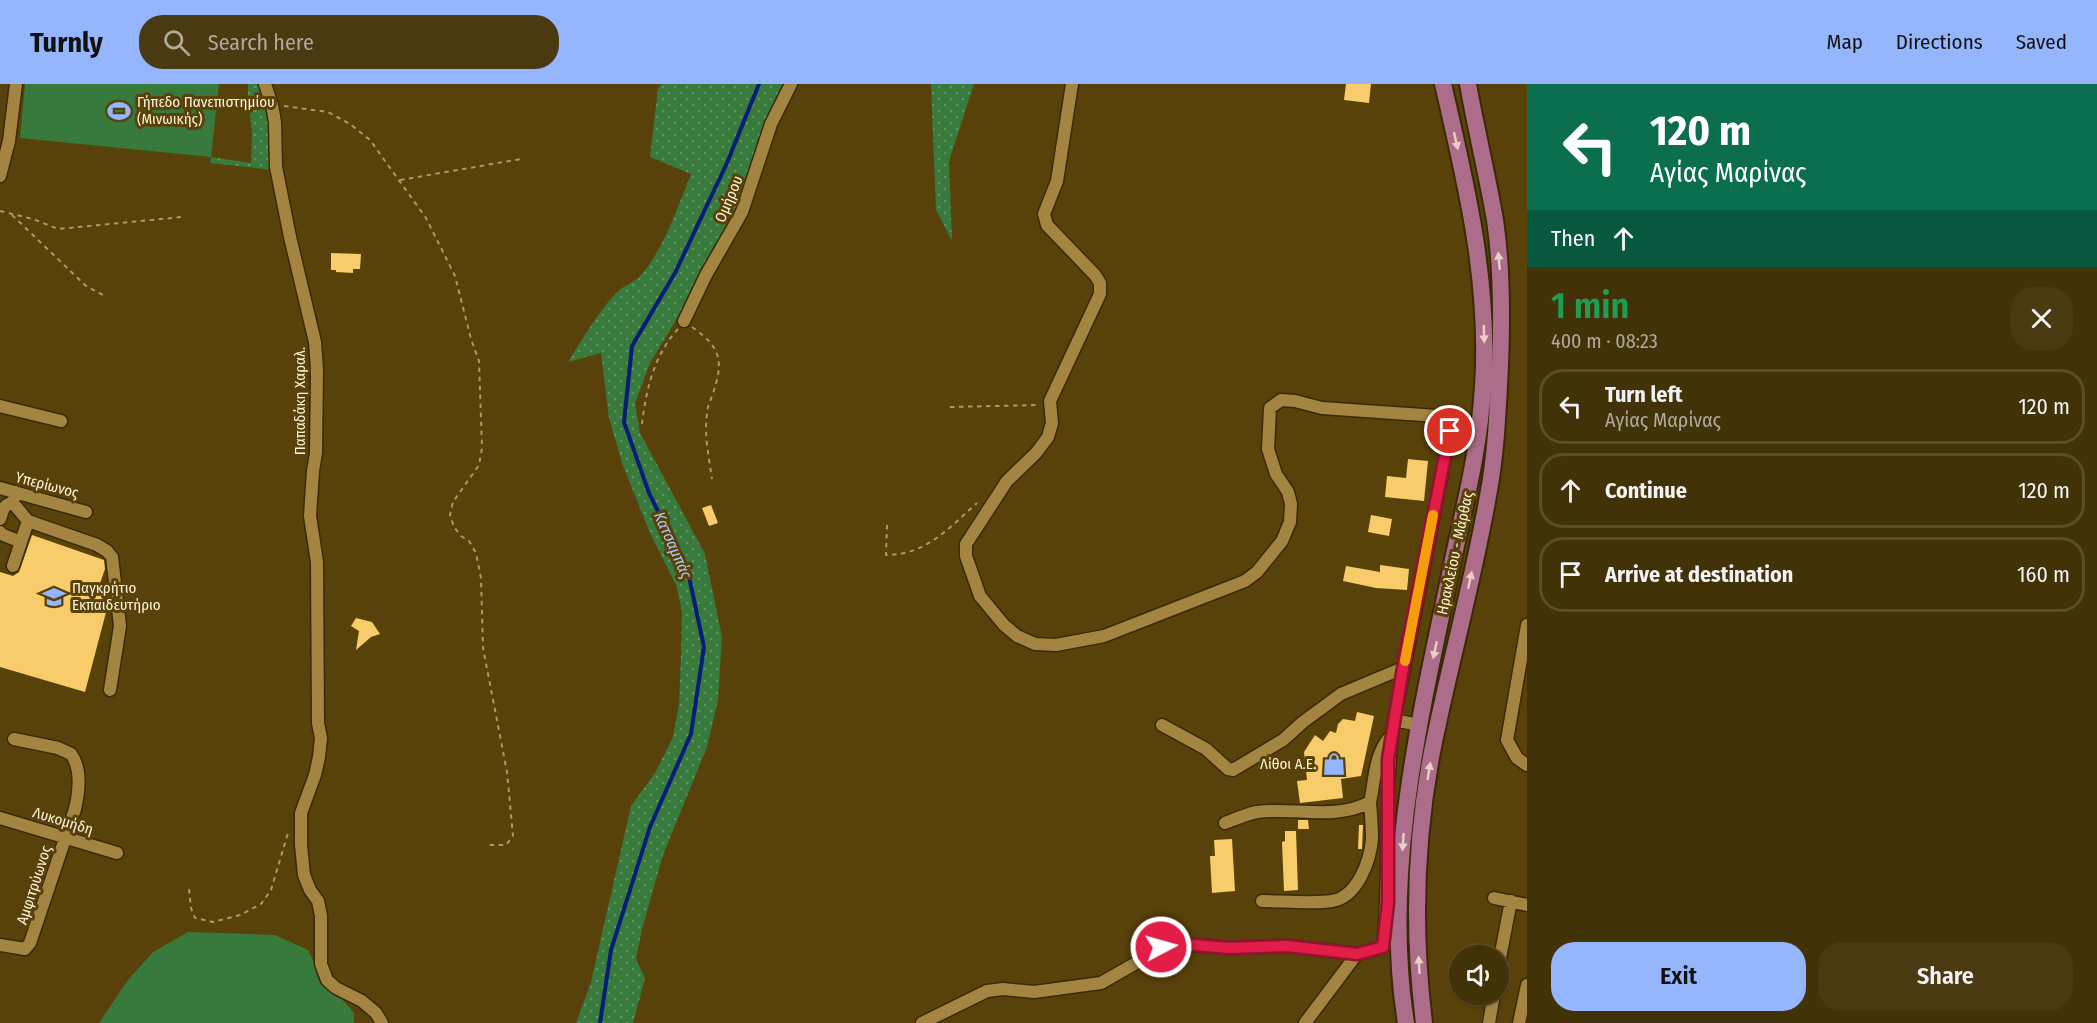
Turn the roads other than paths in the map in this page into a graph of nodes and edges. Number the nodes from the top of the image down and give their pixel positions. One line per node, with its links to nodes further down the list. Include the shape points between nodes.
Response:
1 (16, 84): 7 (street)
2 (264, 84): 42 (street, Παπαδάκη Χαραλ., via 272,105 276,167 312,325 317,370 310,516 317,562 321,738 315,775 301,813 301,864 318,901 321,964 327,980 362,1001)
3 (791, 84): 8 (street, Ομήρου, via 771,124 744,207)
4 (1072, 84): 20 (street, via 1057,181 1044,213 1047,225 1095,275 1100,294 1050,401 1052,423 1048,437 1007,481 966,544 966,556 980,596 1017,636 1035,644 1056,645 1104,636 1245,581 1268,561 1290,522 1288,492 1276,474 1268,449 1270,408 1281,400 1295,400 1322,408 1437,416 1450,431)
5 (1443, 84): 24 (main road, Ηρακλείου - Μάρθας, one-way to 24, via 1483,292 1484,388 1470,481)
6 (1467, 84): 46 (main road, Ηρακλείου - Μάρθας, one-way to 6, via 1417,919 1425,800 1488,495 1501,351 1495,220)
7 (0, 176)
8 (684, 321)
9 (0, 406): 10 (street)
10 (61, 421)
11 (0, 488): 12 (street, Υπερίωνος)
12 (14, 498): 13 (street, Υπερίωνος); 14 (street, via 4,507); 15 (street)
13 (86, 512)
14 (0, 519)
15 (28, 521): 17 (street); 21 (street, via 97,545 112,557 120,626)
16 (0, 532): 17 (street)
17 (21, 542): 18 (street)
18 (13, 566)
19 (1527, 626): 27 (street, via 1507,740 1517,758)
20 (1403, 668): 22 (street); 23 (street, via 1341,694 1283,740 1233,770 1206,749)
21 (110, 690)
22 (1394, 720): 24 (street); 25 (street)
23 (1162, 725)
24 (1419, 725): 45 (main road, Ηρακλείου - Μάρθας, one-way to 45, via 1404,826 1398,925)
25 (1392, 735): 28 (street, via 1378,759); 39 (street, via 1388,759 1388,903 1383,947)
26 (14, 739): 31 (street, via 58,748 73,757 78,795)
27 (1527, 765)
28 (1370, 802): 30 (street, via 1357,809 1256,812); 34 (street, via 1370,853 1348,895 1332,901)
29 (0, 818): 31 (street, Λυκομήδη)
30 (1226, 823)
31 (64, 838): 32 (street, Λυκομήδη); 37 (street, Αμφιτρύωνος, via 30,943 25,949)
32 (117, 853)
33 (1494, 898): 35 (street)
34 (1262, 901)
35 (1511, 901): 36 (street); 38 (street)
36 (1527, 904)
37 (0, 945)
38 (1502, 945)
39 (1357, 954): 43 (street, via 1287,946 1229,948 1172,943 1101,983 1034,992 987,991); 44 (street)
40 (1527, 986): 48 (street)
41 (1492, 1005): 47 (street)
42 (382, 1023)
43 (922, 1023)
44 (1305, 1023)
45 (1406, 1023)
46 (1424, 1023)
47 (1489, 1023)
48 (1520, 1023)

